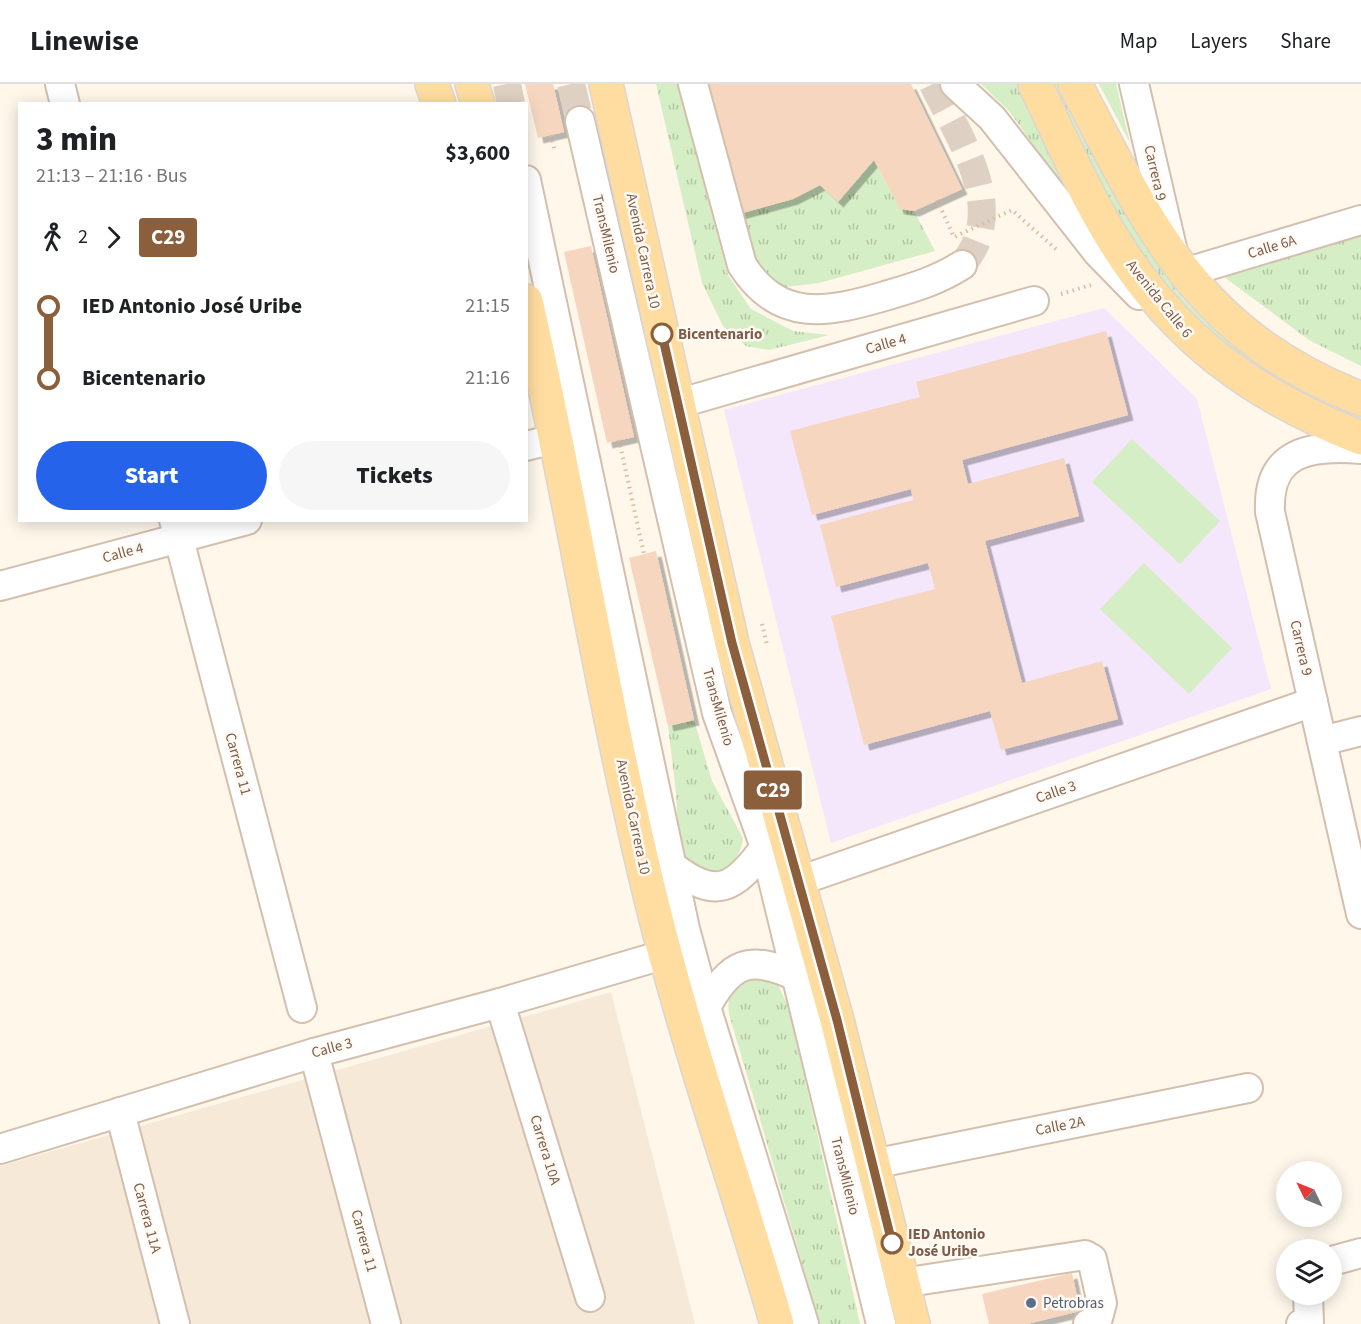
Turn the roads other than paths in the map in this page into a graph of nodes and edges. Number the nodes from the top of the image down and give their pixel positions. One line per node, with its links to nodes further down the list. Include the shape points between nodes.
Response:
1 (60, 84): 10 (street)
2 (432, 84): 11 (main road)
3 (472, 84): 12 (main road)
4 (606, 84): 22 (main road, Avenida Carrera 10)
5 (693, 84): 16 (street, via 742,265 769,296 802,308 826,310 928,284)
6 (955, 84): 20 (street, via 992,118 1098,253 1142,299)
7 (1035, 84): 20 (main road, Avenida Calle 6, via 1113,240)
8 (1075, 84): 17 (main road, via 1127,183)
9 (1134, 84): 17 (street, Carrera 9)
10 (64, 102)
11 (438, 102)
12 (477, 102)
13 (580, 121): 33 (street, TransMilenio, via 717,713)
14 (528, 189): 34 (street)
15 (1361, 220): 17 (street, Calle 6A)
16 (962, 266)
17 (1180, 268): 21 (main road, via 1227,319 1262,347 1303,374)
18 (1034, 301): 22 (street, Calle 4)
19 (528, 310): 23 (main road, Avenida Carrera 10)
20 (1190, 337): 24 (main road, Avenida Calle 6, via 1267,395)
21 (1361, 399)
22 (677, 404): 35 (main road, Avenida Carrera 10, via 732,643)
23 (558, 438): 25 (street); 37 (main road, Avenida Carrera 10, via 620,760)
24 (1361, 438)
25 (528, 446)
26 (1361, 449): 30 (street, Carrera 9, via 1330,447 1307,450 1291,458 1280,469 1269,496)
27 (231, 522): 28 (street, Calle 4)
28 (177, 529): 29 (street, Calle 4); 41 (street, Carrera 11)
29 (0, 586)
30 (1313, 702): 32 (street, Carrera 9); 35 (street, Calle 3)
31 (1361, 731): 32 (street)
32 (1322, 741): 36 (street, Carrera 9)
33 (765, 847): 34 (street, via 741,878 724,887 712,888 692,881); 38 (street, TransMilenio)
34 (672, 866): 40 (street)
35 (799, 881): 46 (main road, Avenida Carrera 10)
36 (1361, 914)
37 (666, 954): 39 (street, Calle 3); 54 (main road, Avenida Carrera 10)
38 (796, 975): 40 (street, via 770,964 743,965 718,985); 56 (street, TransMilenio)
39 (500, 1004): 42 (street, Calle 3); 50 (street, Carrera 10A)
40 (706, 1007): 55 (street)
41 (302, 1008)
42 (314, 1053): 44 (street, Calle 3); 53 (street, Carrera 11)
43 (1248, 1088): 46 (street, Calle 2A)
44 (120, 1112): 45 (street, Calle 3); 52 (street, Carrera 11A)
45 (0, 1149)
46 (873, 1164): 49 (main road, Avenida Carrera 10)
47 (1361, 1253): 48 (street)
48 (1342, 1258)
49 (902, 1283): 57 (main road, Avenida Carrera 10); 58 (street, via 1085,1255 1092,1259 1102,1303 1098,1318)
50 (590, 1297)
51 (1308, 1305): 59 (street, via 1309,1322)
52 (175, 1324)
53 (386, 1324)
54 (777, 1324)
55 (804, 1324)
56 (881, 1324)
57 (913, 1324)
58 (1088, 1324)
59 (1301, 1324)

